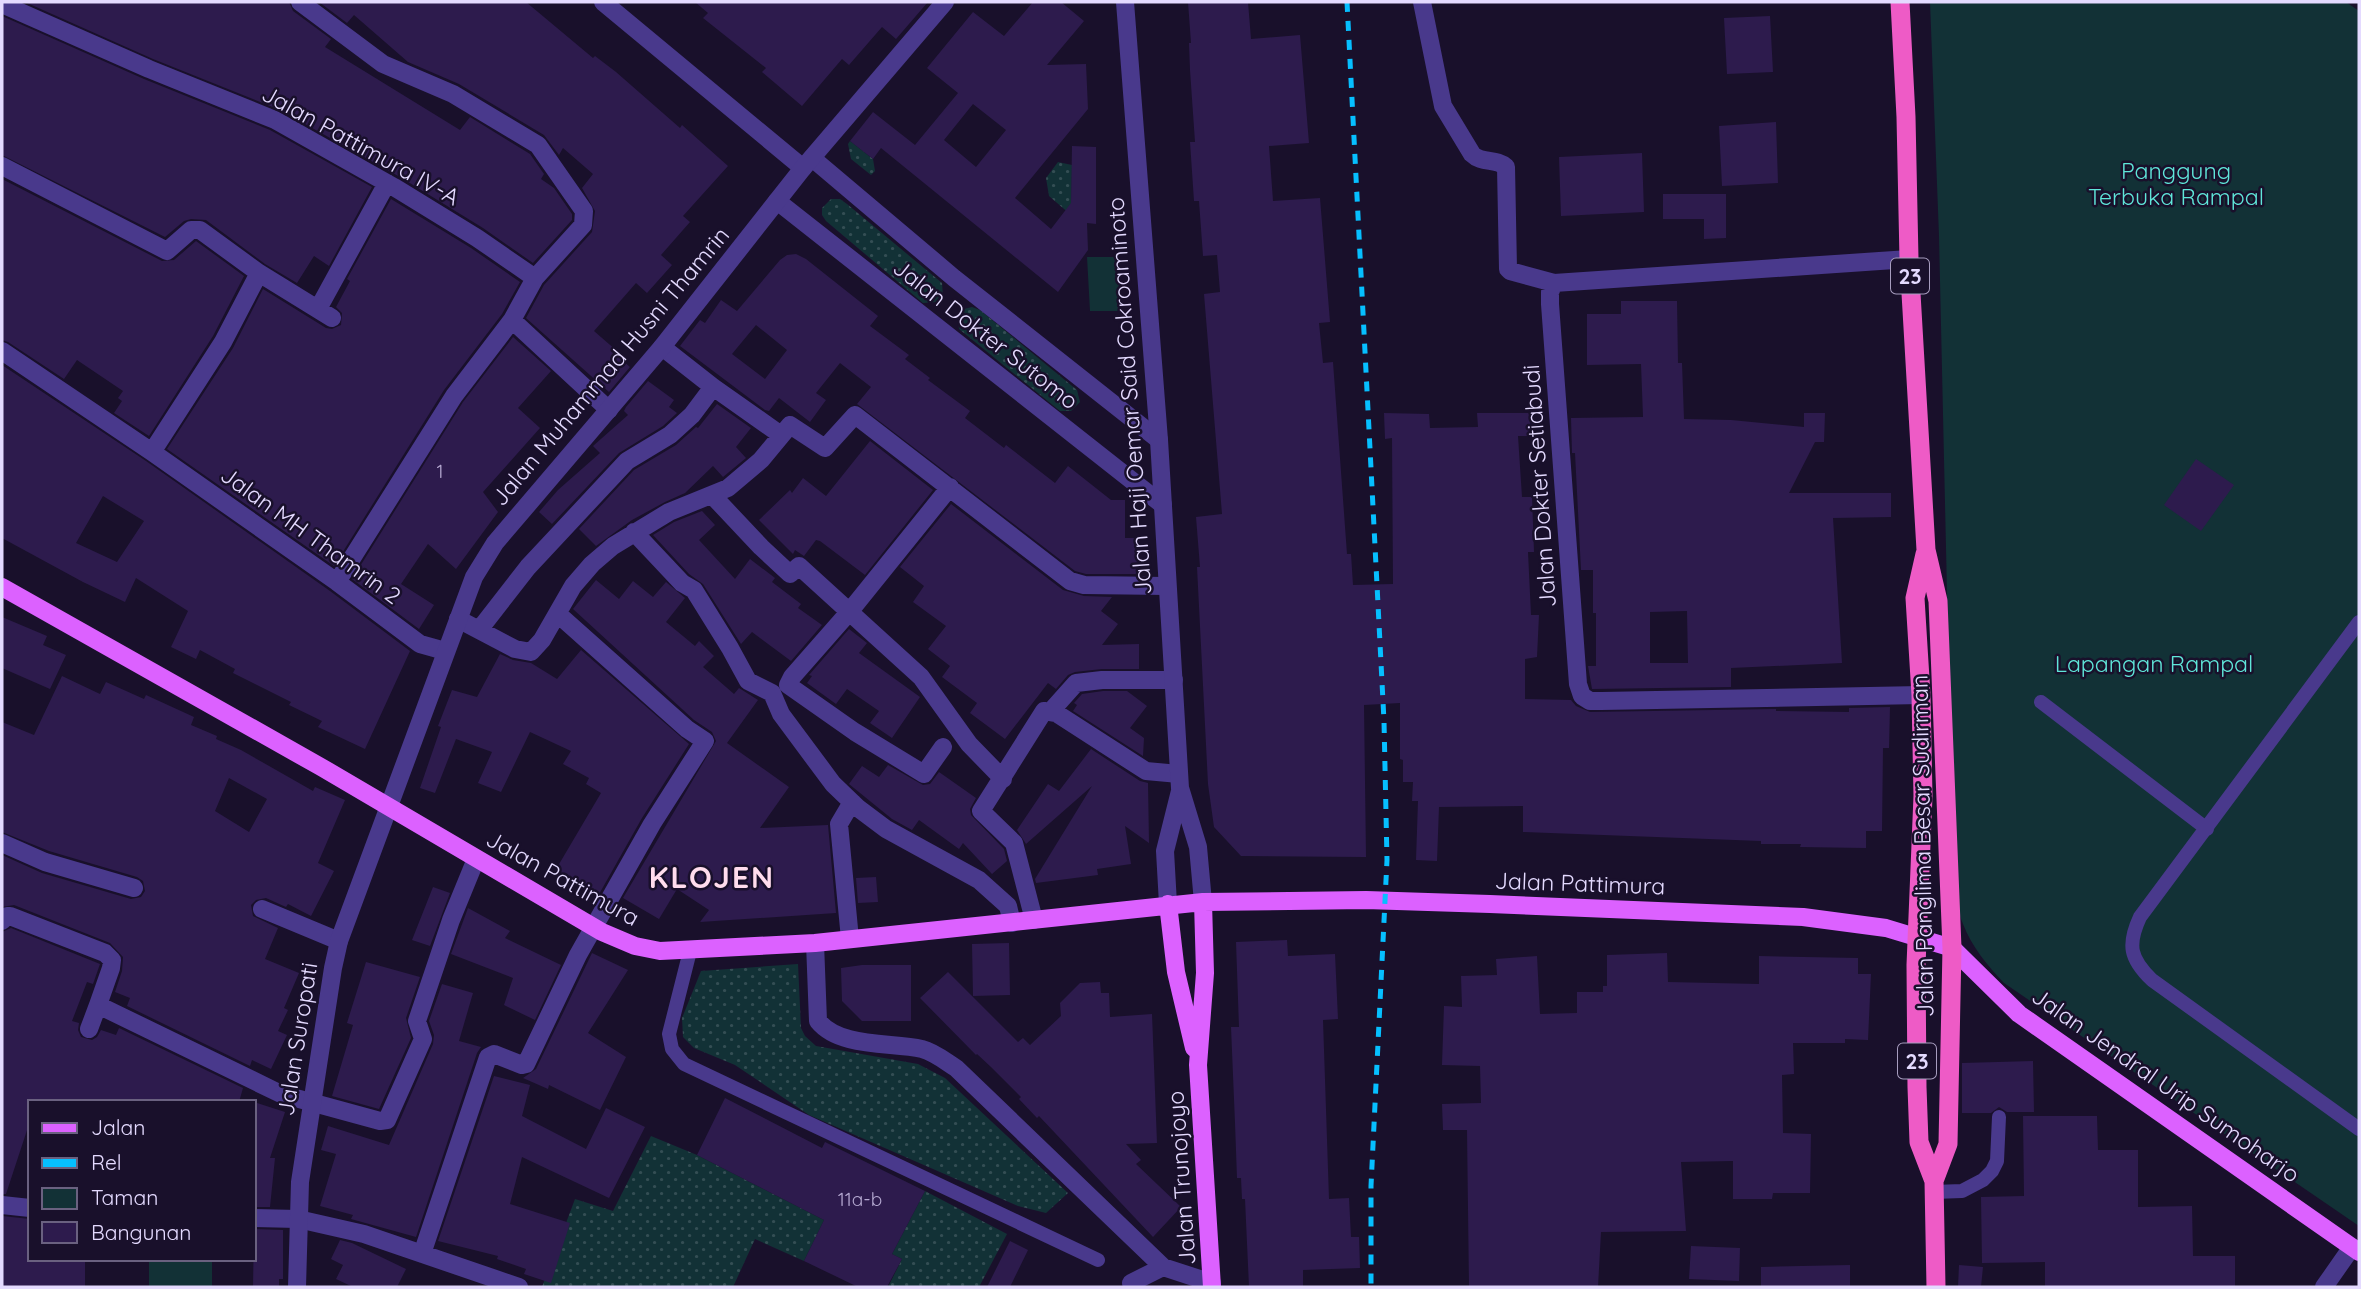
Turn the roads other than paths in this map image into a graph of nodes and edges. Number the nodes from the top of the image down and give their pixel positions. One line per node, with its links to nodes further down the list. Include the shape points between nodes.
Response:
1 (300, 2): 14 (street, via 383,64 453,94 538,145 580,203 584,218 583,225)
2 (603, 2): 8 (street, Jalan Dokter Sutomo)
3 (946, 2): 8 (street, Jalan Muhammad Husni Thamrin)
4 (1125, 2): 22 (street, Jalan Haji Oemar Said Cokroaminoto)
5 (1422, 2): 15 (street, via 1443,106 1468,150 1479,160 1506,167 1508,269)
6 (1899, 2): 12 (highway, Jalan Panglima Besar Sudirman / 23)
7 (2, 4): 10 (street, Jalan Pattimura IV-A, via 275,120)
8 (807, 163): 11 (street, Jalan Muhammad Husni Thamrin); 22 (street, Jalan Dokter Sutomo)
9 (2, 166): 13 (street, via 167,251 191,230 200,230)
10 (387, 183): 13 (street, via 325,314); 14 (street, Jalan Pattimura IV-A)
11 (777, 201): 17 (street, Jalan Muhammad Husni Thamrin); 26 (street, Jalan Dokter Sutomo)
12 (1909, 259): 15 (street); 28 (highway, Jalan Panglima Besar Sudirman / 23)
13 (259, 273): 23 (street, via 223,342)
14 (535, 278): 16 (street)
15 (1554, 283): 39 (street, Jalan Dokter Setiabudi, via 1550,304 1582,696 1601,701)
16 (512, 320): 20 (street); 29 (street, via 454,396)
17 (662, 347): 19 (street); 20 (street, Jalan Muhammad Husni Thamrin)
18 (2, 351): 23 (street, Jalan MH Thamrin 2)
19 (713, 387): 21 (street); 36 (street, via 670,435 627,461 528,567)
20 (609, 410): 34 (street, Jalan Muhammad Husni Thamrin, via 495,543 474,577)
21 (781, 435): 24 (street, via 792,425 825,448 853,416 859,416); 25 (street, via 761,460 728,488)
22 (1159, 440): 26 (street, Jalan Haji Oemar Said Cokroaminoto)
23 (152, 452): 29 (street, Jalan MH Thamrin 2)
24 (950, 487): 30 (street, via 1070,581); 32 (street)
25 (712, 495): 27 (street, via 688,502); 32 (street, via 790,574 799,566)
26 (1163, 505): 30 (street, Jalan Haji Oemar Said Cokroaminoto)
27 (634, 532): 33 (street, via 592,564 573,586); 45 (street, via 694,590 748,681 772,694 781,714)
28 (1926, 550): 39 (highway, Jalan Panglima Besar Sudirman / 23, via 1915,598); 62 (highway, Jalan Panglima Besar Sudirman / 23, via 1938,601)
29 (337, 582): 37 (street, Jalan MH Thamrin 2, via 420,644)
30 (1167, 586): 38 (street, Jalan Haji Oemar Said Cokroaminoto)
31 (2, 587): 46 (main road, Jalan Pattimura)
32 (850, 611): 42 (street, via 788,685 924,774); 43 (street, via 921,677 969,744)
33 (558, 615): 36 (street, via 531,652 515,649); 57 (street, via 705,741)
34 (458, 619): 36 (street); 37 (street, Jalan Muhammad Husni Thamrin)
35 (2359, 622): 47 (lane)
36 (480, 630)
37 (445, 651): 46 (street, Jalan Muhammad Husni Thamrin)
38 (1174, 680): 41 (street, via 1076,683); 44 (street, Jalan Haji Oemar Said Cokroaminoto)
39 (1922, 695): 58 (highway, Jalan Panglima Besar Sudirman / 23)
40 (2041, 702): 47 (lane)
41 (1051, 711): 43 (street, via 1042,713); 44 (street, via 1146,771)
42 (943, 747)
43 (1003, 779): 54 (street, via 981,811 1014,844)
44 (1180, 781): 51 (street, Jalan Haji Oemar Said Cokroaminoto, via 1198,847); 52 (street, Jalan Haji Oemar Said Cokroaminoto, via 1165,851)
45 (852, 802): 56 (street, via 886,829 979,880 1008,906); 59 (street, via 839,824)
46 (388, 806): 49 (main road, Jalan Pattimura); 60 (street, Jalan Suropati)
47 (2207, 829): 69 (lane, via 2140,917 2132,942 2139,968)
48 (2, 843): 50 (street, via 45,862)
49 (475, 859): 57 (main road, Jalan Pattimura); 67 (street, via 417,1021 423,1040 391,1115 380,1121)
50 (134, 888)
51 (1203, 902): 52 (main road, Jalan Pattimura); 58 (main road, Jalan Pattimura, via 1366,900 1803,916 1886,928); 66 (main road, Jalan Trunojoyo, via 1205,973)
52 (1168, 904): 54 (main road, Jalan Pattimura); 66 (main road, Jalan Trunojoyo, via 1176,972)
53 (262, 909): 60 (street)
54 (1034, 920): 56 (main road, Jalan Pattimura)
55 (2, 921): 64 (street, via 10,916 105,953 112,960)
56 (1012, 923): 59 (main road, Jalan Pattimura)
57 (594, 928): 63 (main road, Jalan Pattimura, via 635,946); 76 (street, via 526,1064 494,1054 488,1057)
58 (1917, 938): 62 (main road, Jalan Pattimura); 70 (highway, Jalan Panglima Besar Sudirman / 23, via 1919,1142)
59 (850, 939): 61 (main road, Jalan Pattimura)
60 (339, 941): 67 (street, Jalan Suropati)
61 (815, 943): 63 (main road, Jalan Pattimura); 78 (street, via 818,1021 826,1031 840,1038 925,1050 956,1068)
62 (1952, 948): 70 (highway, Jalan Panglima Besar Sudirman / 23, via 1948,1144); 75 (main road, Jalan Jendral Urip Sumoharjo, via 2019,1014)
63 (690, 951): 77 (lane, via 669,1034 672,1049 684,1064)
64 (99, 1005): 65 (street); 67 (street, via 281,1094)
65 (89, 1029)
66 (1198, 1065): 80 (main road, Jalan Trunojoyo)
67 (312, 1103): 74 (street, Jalan Suropati)
68 (1999, 1117): 70 (lane, via 1997,1161 1992,1171 1962,1191)
69 (2359, 1129)
70 (1934, 1187): 83 (highway, Jalan Panglima Besar Sudirman / 23)
71 (2, 1205): 72 (street)
72 (28, 1208)
73 (256, 1218): 74 (street)
74 (298, 1219): 76 (street); 81 (street, Jalan Suropati)
75 (2356, 1249): 84 (street)
76 (422, 1254): 82 (street)
77 (1098, 1260)
78 (1163, 1267): 79 (street); 80 (street)
79 (1130, 1283)
80 (1212, 1285)
81 (297, 1287)
82 (519, 1287)
83 (1936, 1287)
84 (2323, 1287)

